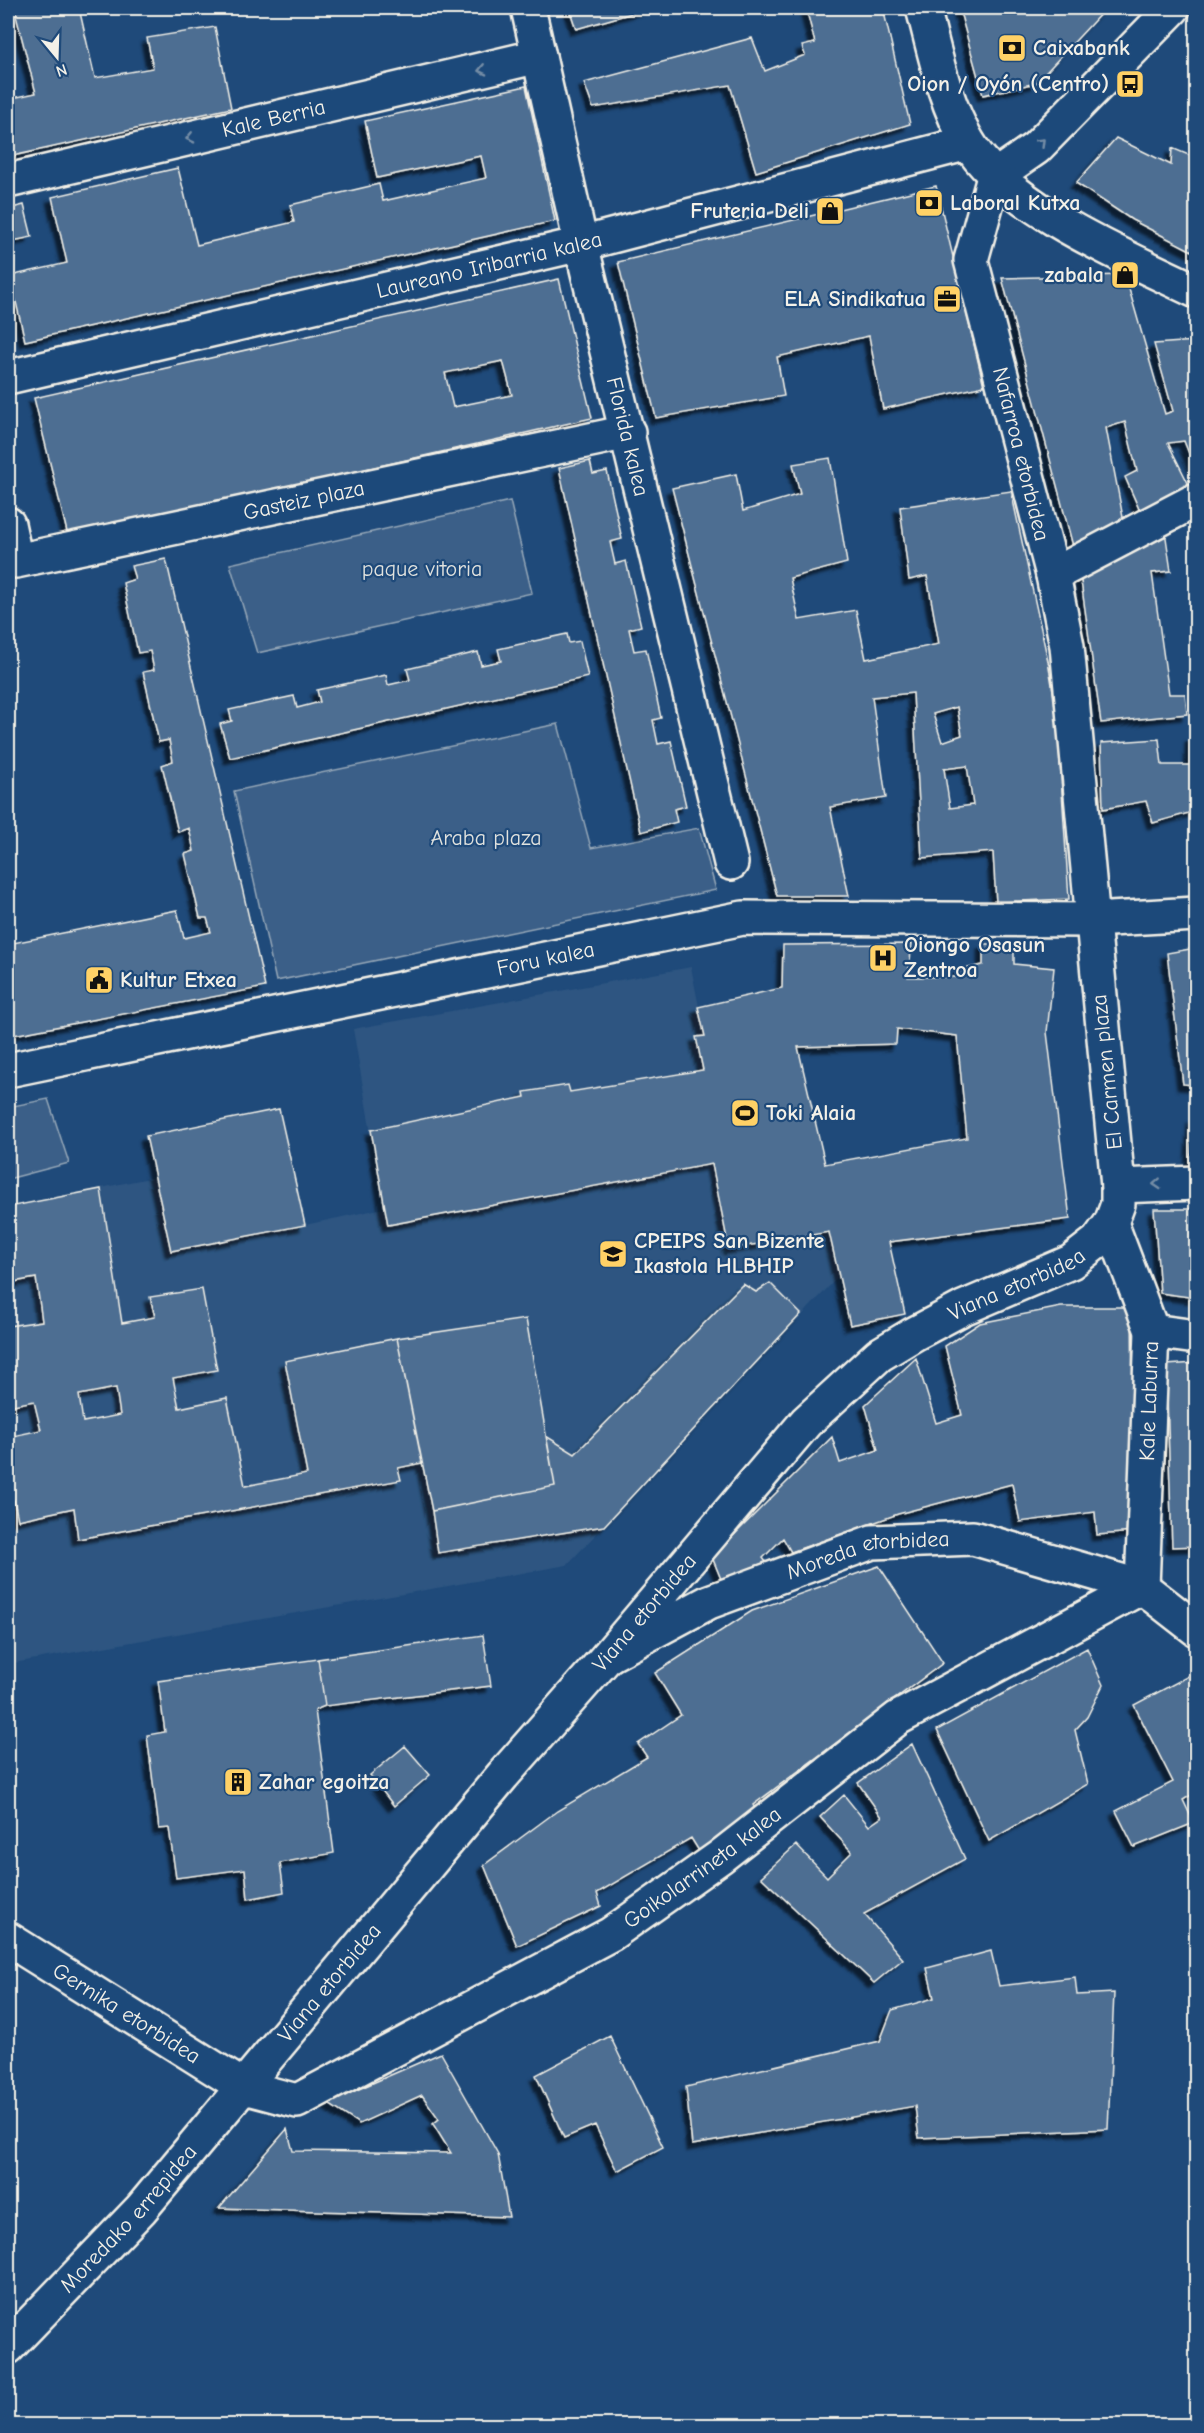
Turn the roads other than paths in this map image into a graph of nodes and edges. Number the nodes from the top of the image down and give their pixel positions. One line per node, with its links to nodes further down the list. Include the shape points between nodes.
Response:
1 (528, 8): 4 (street, Florida kalea)
2 (923, 8): 5 (street, via 949,102)
3 (1173, 8): 6 (street, one-way to 3, via 1036,148)
4 (539, 56): 7 (street, Kale Berria, one-way to 7); 8 (street, Florida kalea)
5 (968, 142): 6 (street); 8 (street, Laureano Iribarria kalea)
6 (994, 177): 9 (street, via 1064,224); 14 (street, Nafarroa etorbidea, via 971,260)
7 (8, 181)
8 (581, 244): 10 (street, Laureano Iribarria kalea); 11 (street, Florida kalea)
9 (1197, 291)
10 (8, 377)
11 (628, 432): 13 (street, Gasteiz plaza, via 16,561); 15 (street, Florida kalea)
12 (1197, 500): 14 (street)
13 (8, 524)
14 (1053, 575): 17 (street, Nafarroa etorbidea, via 1067,646)
15 (731, 863)
16 (1197, 914): 17 (street, Foru kalea)
17 (1092, 920): 18 (street, Foru kalea, via 743,918); 20 (street, El Carmen plaza)
18 (8, 1070)
19 (1197, 1182): 20 (street, one-way to 20)
20 (1118, 1186): 21 (street, El Carmen plaza, via 1118,1204)
21 (1111, 1223): 22 (street, Kale Laburra); 26 (street, Viana etorbidea, via 1098,1241 1071,1262 963,1308 879,1355 806,1422)
22 (1152, 1331): 23 (street); 24 (street, Kale Laburra)
23 (1197, 1337)
24 (1142, 1587): 25 (street); 26 (street, Moreda etorbidea, via 974,1538 872,1542 709,1602); 28 (street, Goikolarrineta kalea, via 898,1718 720,1857 611,1934 297,2101)
25 (1196, 1630)
26 (607, 1657): 28 (street, Viana etorbidea, via 503,1775)
27 (8, 1939): 28 (street, Gernika etorbidea)
28 (244, 2087): 29 (street, Moredako errepidea, via 141,2209)
29 (8, 2348)

